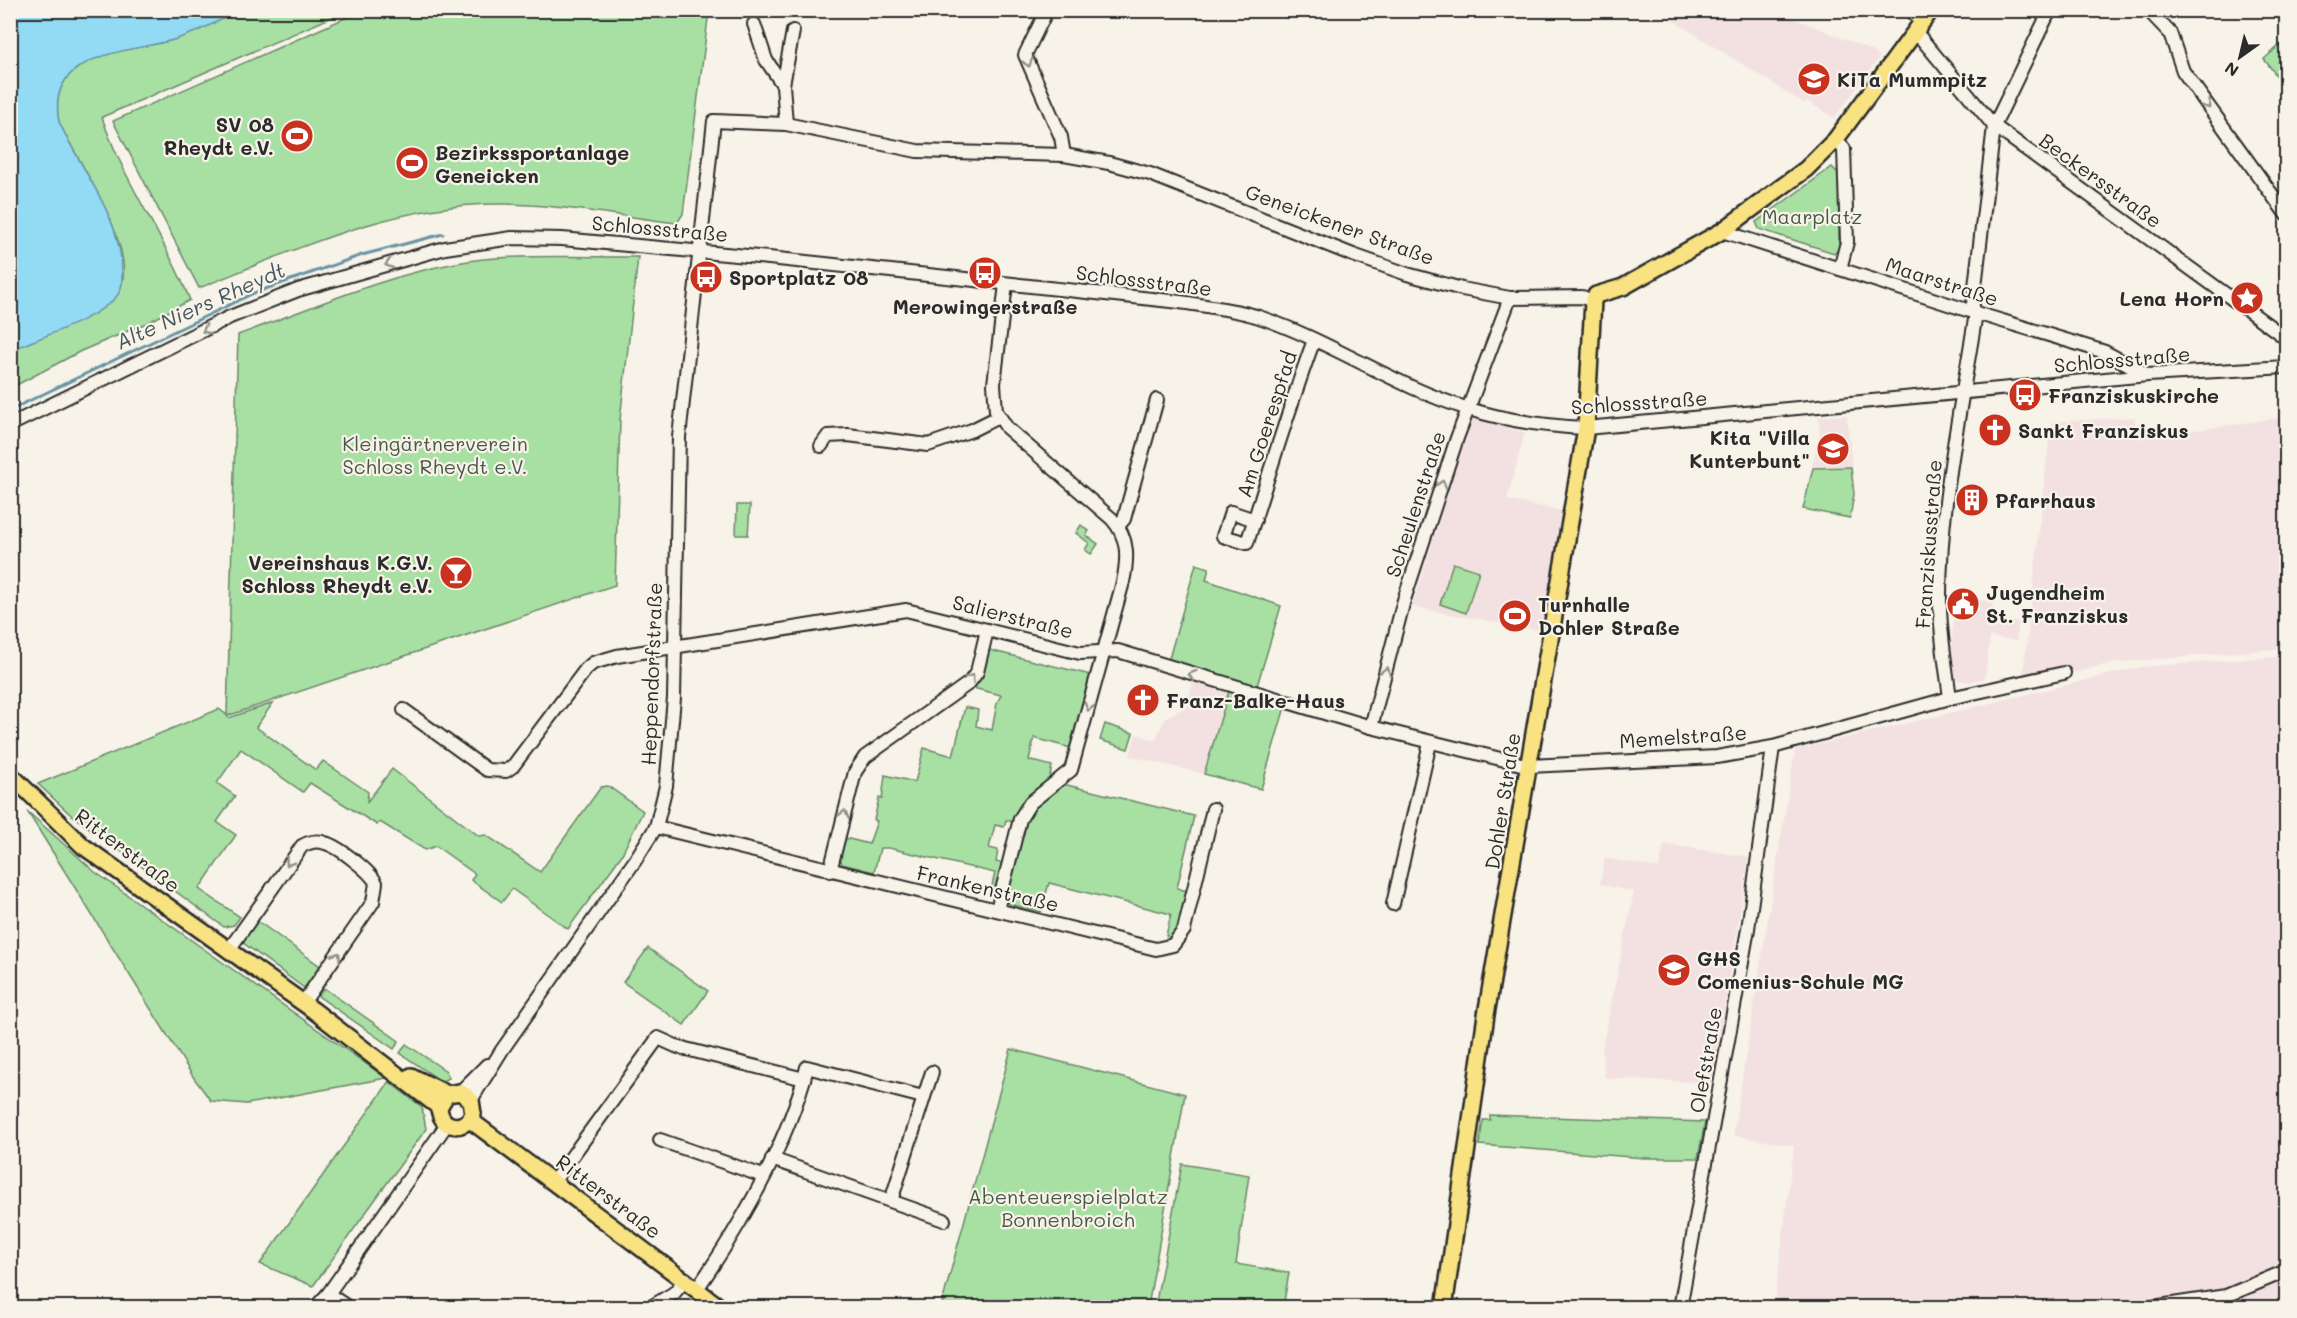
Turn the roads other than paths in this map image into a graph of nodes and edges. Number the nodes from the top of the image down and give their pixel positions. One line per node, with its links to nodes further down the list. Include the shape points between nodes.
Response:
1 (1047, 10): 11 (street, one-way to 11, via 1025,55 1062,137)
2 (2050, 10): 9 (street, Franziskusstraße)
3 (2148, 10): 12 (street, one-way to 12, via 2170,33 2183,71)
4 (1919, 19): 9 (street, Beckersstraße); 10 (main road)
5 (754, 24): 7 (street, via 766,60)
6 (793, 31): 7 (street)
7 (783, 85): 8 (street)
8 (786, 124): 11 (street, Geneickener Straße, via 917,151); 14 (street, Geneickener Straße, via 714,121)
9 (1994, 126): 19 (street, Franziskusstraße); 20 (street, Beckersstraße)
10 (1836, 139): 13 (main road, via 1806,169); 15 (street, via 1844,148 1847,242)
11 (1064, 155): 17 (street, Geneickener Straße, via 1150,174 1407,274)
12 (2286, 214)
13 (1722, 231): 15 (street, Maarstraße); 18 (main road, via 1623,287 1596,295)
14 (698, 251): 16 (street, Schlossstraße); 28 (street, Schlossstraße, one-way to 28, via 512,238 445,248 298,290 230,317); 34 (street, Heppendorfstraße, via 680,437)
15 (1840, 269): 19 (street, Maarstraße)
16 (1006, 284): 21 (street, Schlossstraße, via 1224,309 1256,316); 27 (street, via 994,384)
17 (1510, 298): 18 (street, Geneickener Straße, via 1582,297); 26 (street, Scheulenstraße)
18 (1593, 301): 29 (main road, Dohler Straße)
19 (1974, 313): 23 (street, Maarstraße, via 2105,352); 24 (street, Franziskusstraße)
20 (2286, 338)
21 (1314, 340): 26 (street, Schlossstraße); 31 (street, Am Goerespfad)
22 (2286, 367): 23 (street, Schlossstraße)
23 (2148, 375): 24 (street, Schlossstraße)
24 (1960, 393): 29 (street, Schlossstraße); 37 (street, Franziskusstraße, via 1940,601)
25 (1157, 400): 32 (street, via 1124,519)
26 (1468, 409): 29 (street, Schlossstraße, via 1515,421); 39 (street, Scheulenstraße, one-way to 26, via 1404,600)
27 (998, 417): 30 (street, via 928,445 848,435 828,436); 32 (street)
28 (10, 425)
29 (1586, 428): 42 (main road, Dohler Straße)
30 (821, 446)
31 (1255, 520)
32 (1118, 526): 35 (street, via 1127,550 1126,568)
33 (987, 630): 34 (street, Salierstraße, via 906,610); 35 (street, Salierstraße, via 1080,653); 46 (street, one-way to 33, via 855,772 865,757 969,683 977,672)
34 (674, 647): 38 (street, Salierstraße, via 593,663 506,771 488,770); 45 (street, Heppendorfstraße, via 670,754)
35 (1104, 651): 39 (street, Salierstraße, one-way to 35, via 1118,651); 48 (street, one-way to 48, via 1071,770 1030,803 1020,819)
36 (2064, 673): 37 (street, Memelstraße)
37 (1950, 698): 41 (street, Memelstraße)
38 (404, 710)
39 (1371, 727): 40 (street, Memelstraße)
40 (1430, 743): 42 (street, Memelstraße); 47 (street)
41 (1773, 747): 42 (street, Memelstraße, via 1717,757); 72 (street, Olefstraße, via 1748,929)
42 (1528, 766): 71 (main road, Dohler Straße)
43 (10, 774): 49 (main road, Ritterstraße, via 83,846)
44 (1213, 809): 48 (street, Frankenstraße, via 1184,930 1173,945 1156,949)
45 (656, 827): 46 (street, Frankenstraße); 54 (street, Heppendorfstraße, via 502,1050)
46 (830, 871): 48 (street, Frankenstraße)
47 (1393, 904)
48 (997, 910)
49 (228, 951): 50 (main road, Ritterstraße); 50 (street, one-way to 49, via 373,902 376,883 368,871 327,843 303,846)
50 (303, 1003): 54 (main road, Ritterstraße, via 387,1065)
51 (932, 1072): 53 (street)
52 (804, 1079): 53 (street, via 807,1067); 58 (street, via 792,1120); 60 (street, via 678,1047 658,1038)
53 (924, 1097): 61 (street)
54 (454, 1099): 55 (main road, via 473,1107); 56 (main road, Ritterstraße, via 441,1117)
55 (470, 1120): 56 (main road, via 459,1126); 60 (main road, Ritterstraße)
56 (447, 1124): 65 (street)
57 (660, 1140): 59 (street)
58 (772, 1159): 59 (street); 61 (street)
59 (764, 1176): 64 (street, via 724,1250)
60 (554, 1181): 64 (main road, Ritterstraße)
61 (891, 1201): 62 (street)
62 (944, 1220)
63 (2286, 1271): 66 (street)
64 (692, 1284): 69 (street); 70 (main road, Ritterstraße)
65 (328, 1294): 67 (street); 68 (street)
66 (2210, 1303): 73 (street)
67 (315, 1308)
68 (349, 1308)
69 (649, 1308)
70 (722, 1308)
71 (1444, 1308)
72 (1680, 1308)
73 (2146, 1308)

